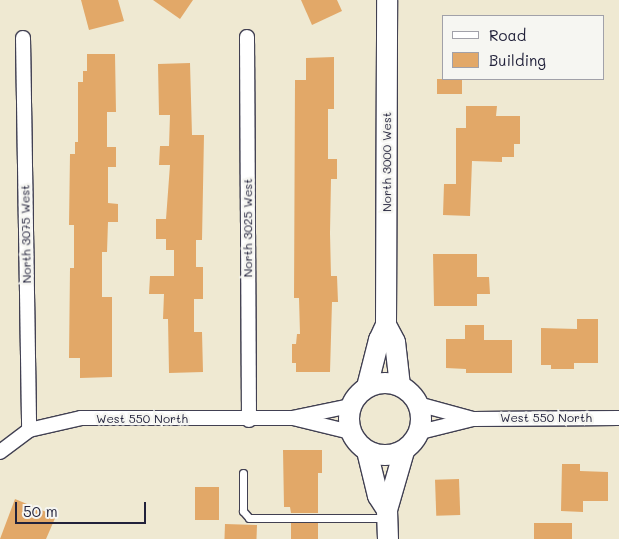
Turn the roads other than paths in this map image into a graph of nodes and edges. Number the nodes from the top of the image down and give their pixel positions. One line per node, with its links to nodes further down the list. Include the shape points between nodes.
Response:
1 (387, 0): 4 (main road, North 3000 West)
2 (247, 37): 12 (street, North 3025 West)
3 (23, 38): 13 (street, North 3075 West)
4 (386, 325): 5 (main road, North 3000 West, via 395,342); 6 (main road, North 3000 West)
5 (400, 386): 6 (main road, via 379,383); 7 (main road)
6 (367, 387): 8 (main road)
7 (418, 404): 11 (street, West 550 North); 15 (main road, via 422,416)
8 (350, 406): 9 (street, West 550 North); 14 (main road)
9 (293, 418): 12 (street, West 550 North); 14 (street, West 550 North)
10 (619, 418): 11 (street, West 550 North)
11 (473, 419): 15 (street, West 550 North)
12 (249, 420): 13 (street, West 550 North, via 81,418)
13 (29, 430): 18 (street, West 550 North)
14 (350, 432): 16 (main road)
15 (420, 432): 17 (main road)
16 (367, 451): 17 (main road, via 375,455); 20 (main road, via 378,496)
17 (404, 451): 20 (main road)
18 (0, 452)
19 (242, 473): 20 (lane, via 243,511 249,518)
20 (388, 514): 21 (main road)
21 (388, 539)

